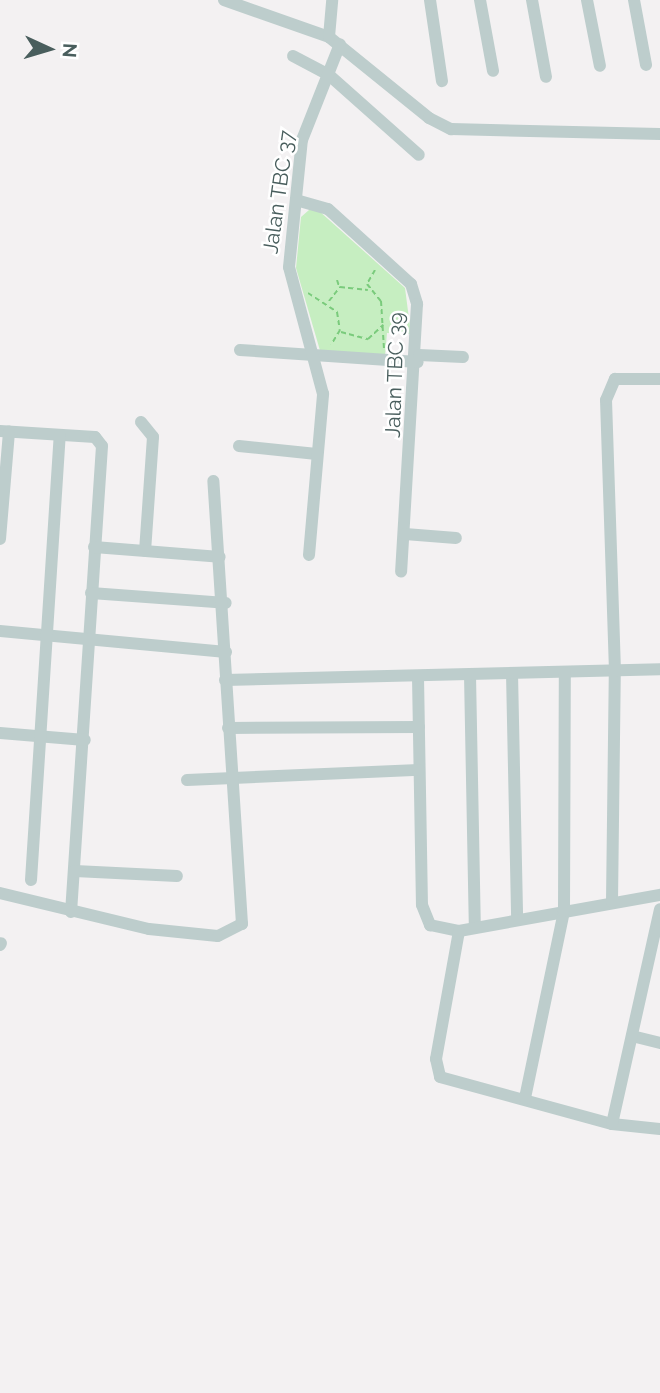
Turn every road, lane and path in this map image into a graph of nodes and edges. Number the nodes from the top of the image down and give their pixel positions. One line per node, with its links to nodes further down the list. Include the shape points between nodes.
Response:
1 (224, 0): 8 (street)
2 (332, 0): 8 (street, Jalan TBC 37)
3 (430, 0): 15 (street)
4 (480, 0): 12 (street)
5 (532, 0): 14 (street)
6 (587, 0): 11 (street)
7 (634, 0): 10 (street)
8 (334, 41): 13 (street, Jalan TBC 37); 16 (street, via 429,118 452,129)
9 (293, 56): 13 (street)
10 (646, 65)
11 (600, 66)
12 (493, 71)
13 (329, 75): 17 (street); 18 (street, Jalan TBC 37, via 302,139)
14 (546, 77)
15 (442, 81)
16 (660, 134)
17 (419, 155)
18 (296, 200): 19 (street, Jalan TBC 39, via 328,209); 23 (street, Jalan TBC 37, via 289,267)
19 (385, 259): 22 (path, via 368,278); 31 (street, Jalan TBC 39, via 411,284)
20 (337, 280): 21 (path)
21 (340, 287): 22 (path); 24 (path)
22 (369, 290): 25 (path, via 382,301)
23 (297, 296): 24 (path, via 313,292); 28 (street, Jalan TBC 37)
24 (328, 303): 26 (path)
25 (383, 324): 26 (path, via 363,340); 32 (path)
26 (340, 330): 30 (path)
27 (240, 350): 28 (street)
28 (314, 356): 30 (street); 38 (street, Jalan TBC 37, via 323,394)
29 (463, 357): 31 (street)
30 (328, 359): 32 (street)
31 (418, 359): 32 (street); 40 (street, Jalan TBC 39)
32 (383, 361)
33 (660, 379): 55 (street, via 615,379 606,400)
34 (141, 422): 44 (street, via 153,437)
35 (4, 431): 36 (street); 42 (street)
36 (60, 435): 43 (street, via 100,440); 51 (street)
37 (239, 446): 38 (street)
38 (317, 454): 45 (street, Jalan TBC 37)
39 (213, 481): 46 (street)
40 (405, 534): 41 (street); 47 (street, Jalan TBC 39)
41 (456, 538)
42 (0, 539)
43 (94, 547): 44 (street); 48 (street)
44 (145, 551): 46 (street)
45 (309, 555)
46 (220, 557): 49 (street)
47 (401, 572)
48 (91, 593): 49 (street); 52 (street)
49 (226, 603): 53 (street)
50 (0, 631): 51 (street)
51 (46, 635): 52 (street); 64 (street)
52 (89, 640): 53 (street); 65 (street)
53 (226, 652): 60 (street)
54 (660, 669): 55 (street)
55 (615, 671): 57 (street); 74 (street)
56 (512, 673): 57 (street); 58 (street); 78 (street)
57 (565, 673): 76 (street)
58 (470, 676): 59 (street); 79 (street)
59 (418, 677): 60 (street); 61 (street)
60 (225, 680): 62 (street)
61 (419, 727): 62 (street); 66 (street)
62 (228, 728): 67 (street)
63 (0, 733): 64 (street)
64 (40, 736): 65 (street); 71 (street)
65 (85, 740): 69 (street)
66 (419, 770): 67 (street); 80 (street, via 425,917 439,930)
67 (234, 774): 68 (street); 77 (street, via 245,904 237,930 218,936 149,929)
68 (187, 780)
69 (75, 871): 70 (street); 77 (street)
70 (177, 876)
71 (32, 880)
72 (0, 893): 77 (street)
73 (660, 895): 74 (street)
74 (612, 902): 76 (street)
75 (660, 909): 81 (street)
76 (564, 911): 78 (street); 84 (street)
77 (71, 912)
78 (517, 917): 79 (street)
79 (475, 928): 80 (street)
80 (459, 932): 84 (street, via 436,1069 458,1085)
81 (655, 953): 82 (street)
82 (632, 1036): 83 (street); 85 (street)
83 (660, 1043)
84 (524, 1098): 85 (street)
85 (612, 1124): 86 (street)
86 (660, 1129)

